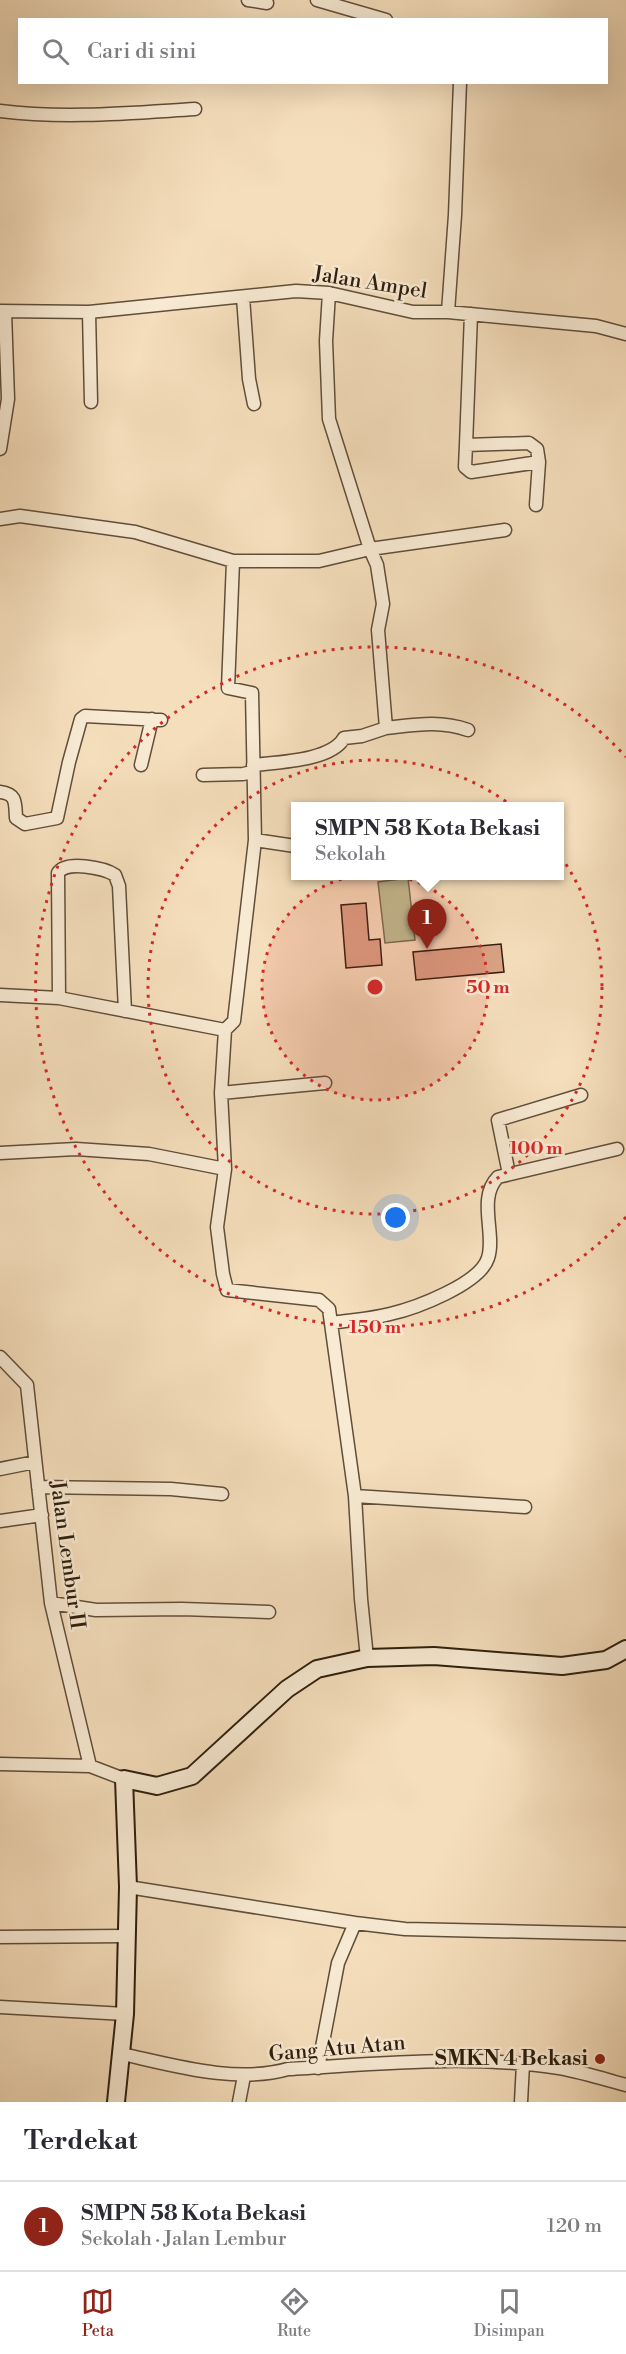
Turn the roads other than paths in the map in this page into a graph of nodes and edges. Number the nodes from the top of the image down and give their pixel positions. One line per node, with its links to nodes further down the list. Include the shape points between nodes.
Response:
1 (248, 0): 3 (street)
2 (317, 0): 4 (street)
3 (267, 3)
4 (379, 18)
5 (460, 84): 12 (street)
6 (195, 109): 7 (street, via 90,116)
7 (0, 111)
8 (329, 293): 9 (street, Jalan Ampel, via 296,291); 12 (street, Jalan Ampel, via 413,312); 23 (street, via 329,418)
9 (243, 297): 11 (street, Jalan Ampel); 16 (street)
10 (2, 312): 11 (street, Jalan Ampel); 18 (street, via 8,399)
11 (89, 312): 15 (street)
12 (448, 312): 13 (street, Jalan Ampel)
13 (471, 314): 14 (street, Jalan Ampel, via 596,326); 17 (street)
14 (626, 334)
15 (91, 402)
16 (254, 404)
17 (466, 445): 19 (street, via 530,443 537,449); 19 (street, via 465,467 471,472)
18 (0, 449)
19 (539, 462): 20 (street)
20 (536, 505)
21 (0, 519): 24 (street, via 20,516 135,532)
22 (505, 530): 23 (street)
23 (370, 549): 24 (street, via 319,561); 25 (street, via 377,565 383,604 378,630)
24 (233, 561): 28 (street, via 228,688 252,693)
25 (386, 728): 26 (street, via 435,723); 28 (street, via 344,738 340,745 316,757)
26 (468, 730)
27 (141, 765): 30 (street, via 156,719 85,716 69,762 57,818 25,824 16,818 12,795)
28 (253, 769): 29 (street, via 243,774); 31 (street)
29 (202, 775)
30 (0, 792)
31 (255, 840): 32 (street); 36 (street, via 234,1021)
32 (291, 845)
33 (0, 994): 34 (street)
34 (59, 999): 35 (street); 35 (street, via 58,873 69,866 96,869 116,875 119,886)
35 (125, 1011): 36 (street)
36 (225, 1030): 38 (street)
37 (326, 1083): 38 (street)
38 (221, 1094): 42 (street)
39 (581, 1095): 43 (street, via 498,1120)
40 (617, 1149): 43 (street)
41 (0, 1153): 42 (street, via 76,1149 149,1154)
42 (225, 1169): 44 (street, via 217,1227 227,1290 319,1300 329,1309)
43 (509, 1174): 44 (street, via 492,1183 488,1195 489,1257 472,1278 409,1309)
44 (330, 1323): 50 (street)
45 (0, 1357): 46 (street, Jalan Lembur II, via 27,1385)
46 (35, 1462): 47 (street); 48 (street, Jalan Lembur II)
47 (0, 1469)
48 (38, 1487): 49 (street, via 171,1489); 52 (street, Jalan Lembur II)
49 (222, 1494)
50 (355, 1496): 51 (street); 57 (street)
51 (525, 1507)
52 (42, 1515): 53 (street); 54 (street, Jalan Lembur II)
53 (0, 1521)
54 (51, 1603): 55 (street, via 96,1610); 59 (street, Jalan Lembur II)
55 (269, 1612)
56 (626, 1649): 57 (main road, via 606,1660 562,1666 434,1656)
57 (367, 1658): 60 (main road, via 317,1669 287,1689 192,1776 156,1786)
58 (0, 1764): 59 (street)
59 (90, 1766): 60 (street)
60 (124, 1779): 61 (main road)
61 (128, 1887): 62 (street); 64 (main road)
62 (355, 1923): 63 (street, via 458,1931); 70 (street, via 338,1963)
63 (626, 1934)
64 (126, 1936): 65 (street); 67 (main road)
65 (0, 1937)
66 (0, 2007): 67 (street)
67 (125, 2014): 68 (main road)
68 (122, 2054): 71 (street, Gang Atu Atan); 73 (main road)
69 (523, 2064): 70 (street, Gang Atu Atan, via 383,2062); 72 (street, Gang Atu Atan, via 593,2075); 75 (street)
70 (318, 2068): 71 (street, Gang Atu Atan)
71 (244, 2076): 74 (street)
72 (626, 2085)
73 (116, 2102)
74 (239, 2102)
75 (521, 2102)

